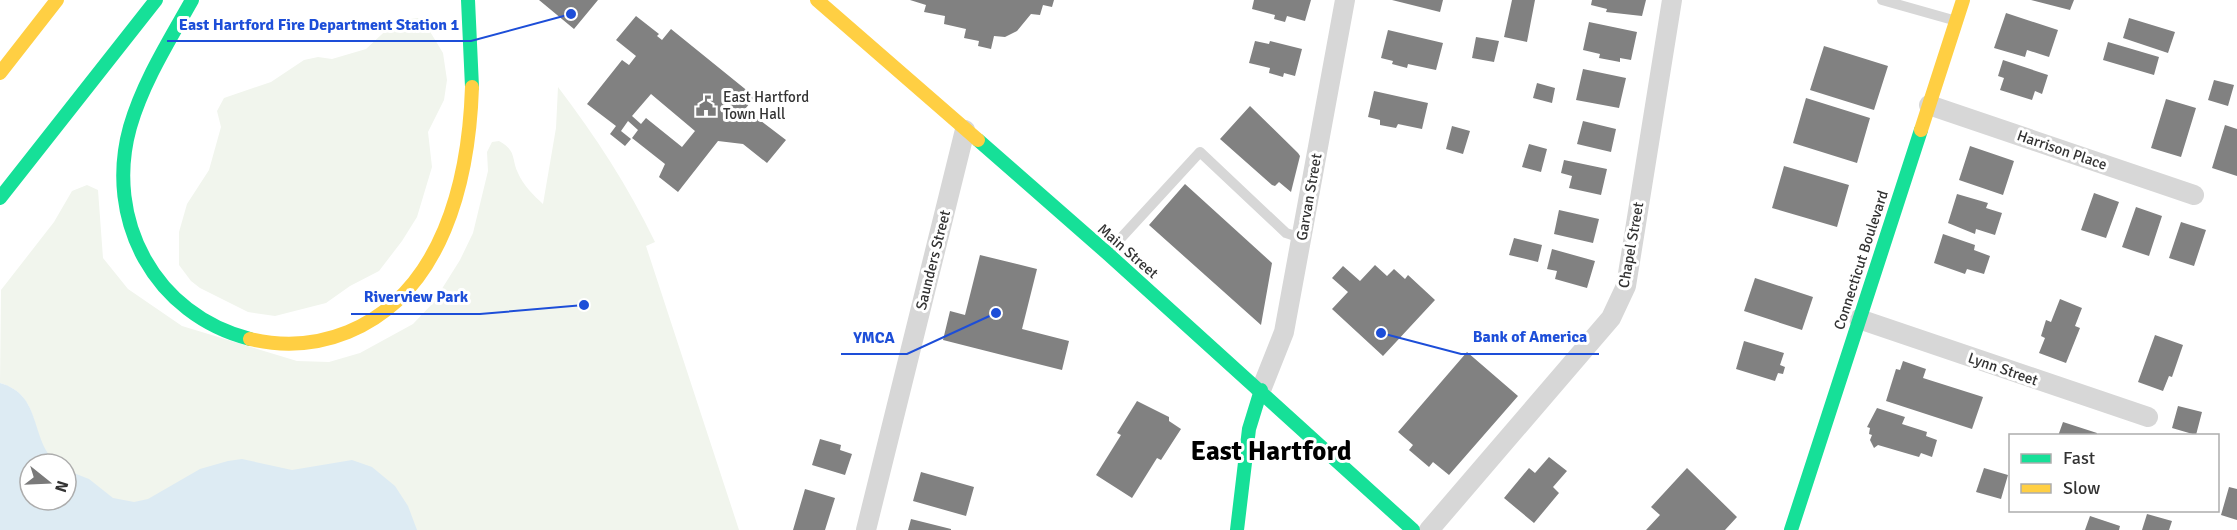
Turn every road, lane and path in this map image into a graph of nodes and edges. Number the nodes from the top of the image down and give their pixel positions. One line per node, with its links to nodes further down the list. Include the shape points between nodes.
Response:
1 (57, 0): 11 (main road)
2 (156, 0): 15 (main road)
3 (192, 0): 4 (main road, via 129,129 122,186 130,233 143,262 163,289 200,321 245,340 295,345 341,336 378,317 412,286 440,241 457,196 467,143 472,68)
4 (468, 0)
5 (817, 0): 13 (main road, Main Street)
6 (1345, 0): 16 (street, Garvan Street)
7 (1672, 0): 24 (street, Chapel Street, via 1626,286 1620,303)
8 (1882, 0): 10 (lane)
9 (1963, 0): 10 (main road, Connecticut Boulevard)
10 (1956, 21): 12 (main road, Connecticut Boulevard)
11 (0, 73)
12 (1929, 105): 14 (street, Harrison Place); 18 (main road, Connecticut Boulevard)
13 (965, 130): 17 (main road, Main Street); 21 (street, Saunders Street)
14 (2194, 195)
15 (0, 198)
16 (1301, 238): 17 (lane, via 1286,233 1200,152); 19 (street, Garvan Street, via 1284,332)
17 (1107, 253): 19 (main road, Main Street)
18 (1859, 319): 20 (street, Lynn Street); 25 (main road, Connecticut Boulevard)
19 (1261, 390): 22 (main road, via 1249,429); 23 (main road, Main Street)
20 (2148, 417)
21 (866, 530)
22 (1237, 530)
23 (1413, 530)
24 (1429, 530)
25 (1791, 530)

